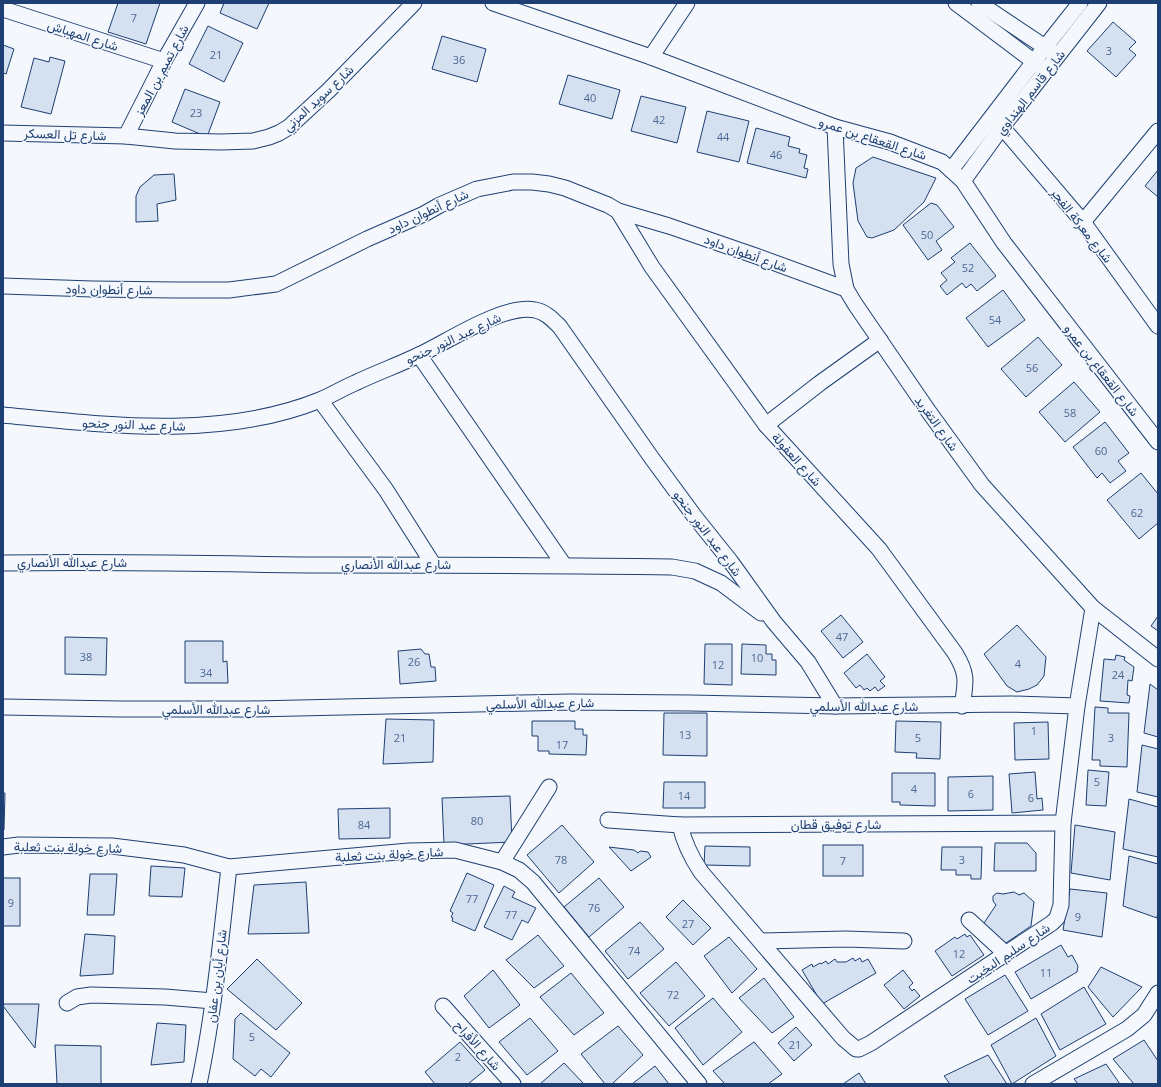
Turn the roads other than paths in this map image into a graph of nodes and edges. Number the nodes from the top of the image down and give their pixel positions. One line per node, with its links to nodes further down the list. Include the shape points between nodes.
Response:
1 (197, 3): 13 (street, شارع تميم بن المعز)
2 (414, 3): 20 (street, شارع سويد المزني, via 329,90 279,133 262,139 227,141 175,141)
3 (494, 3): 12 (street, شارع القعقاع بن عمرو)
4 (687, 3): 12 (street)
5 (956, 3): 14 (street)
6 (980, 3): 10 (street)
7 (1080, 3): 10 (street, شارع قاسم الهنداوي)
8 (1099, 3): 11 (street, شارع قاسم الهنداوي)
9 (3, 9): 13 (street, شارع المهباش)
10 (1046, 46): 11 (street); 14 (street, شارع قاسم الهنداوي)
11 (1058, 56): 15 (street, شارع قاسم الهنداوي)
12 (651, 57): 16 (street, شارع القعقاع بن عمرو)
13 (164, 61): 20 (street, شارع تميم بن المعز)
14 (1034, 62): 15 (street); 21 (street, شارع قاسم الهنداوي)
15 (1046, 71): 17 (street, شارع قاسم الهنداوي)
16 (835, 127): 21 (street, شارع القعقاع بن عمرو, via 921,153 942,162); 26 (street, شارع التغريد, via 840,252)
17 (1002, 127): 22 (street, شارع قاسم الهنداوي); 24 (street, شارع معركة الفجر)
18 (1158, 131): 24 (street)
19 (3, 133): 20 (street, شارع تل العسكر)
20 (126, 136)
21 (952, 170): 22 (street, شارع القعقاع بن عمرو)
22 (962, 181): 33 (street, شارع القعقاع بن عمرو, via 1004,243)
23 (618, 211): 25 (street, شارع أنطوان داود, via 565,188 532,182 513,182 477,189 459,196 276,284 229,290); 26 (street, شارع أنطوان داود, via 756,256); 32 (street, شارع العفولة, via 652,267)
24 (1083, 222): 27 (street, شارع معركة الفجر)
25 (3, 286)
26 (846, 290): 28 (street, شارع التغريد)
27 (1157, 324)
28 (880, 340): 32 (street); 37 (street, شارع التغريد, via 982,485)
29 (419, 355): 30 (street, شارع عبد النور جنحو); 36 (street); 38 (street, شارع عبد النور جنحو, via 499,315 535,310 551,318 560,327 651,458)
30 (320, 400): 31 (street, شارع عبد النور جنحو, via 291,410 253,418 180,427 72,422); 35 (street, via 386,490)
31 (3, 415)
32 (766, 425): 41 (street, شارع العفولة, via 879,549 955,653 965,678)
33 (1158, 442)
34 (3, 563): 35 (street, شارع عبدالله الأنصاري)
35 (433, 564): 36 (street, شارع عبدالله الأنصاري)
36 (564, 565): 38 (street, شارع عبدالله الأنصاري, via 672,567 695,571 721,583)
37 (1093, 608): 39 (street, شارع التغريد); 42 (street, شارع سليم البخيت)
38 (774, 622): 40 (street, شارع عبد النور جنحو, via 808,662)
39 (1158, 659)
40 (836, 706): 41 (street, شارع عبدالله الأسلمي); 43 (street, شارع عبدالله الأسلمي, via 571,702 250,709)
41 (962, 706): 42 (street, شارع عبدالله الأسلمي)
42 (1077, 706): 46 (street, شارع سليم البخيت)
43 (3, 707)
44 (549, 786): 49 (street)
45 (608, 820): 47 (street, شارع توفيق قطان)
46 (1063, 823): 47 (street, شارع توفيق قطان); 54 (street, شارع سليم البخيت, via 1060,912 1052,924)
47 (680, 825): 52 (street, شارع سليم البخيت, via 692,859 712,886)
48 (3, 847): 50 (street, شارع خولة بنت ثعلبة, via 112,846 184,855)
49 (502, 862): 50 (street, شارع خولة بنت ثعلبة, via 455,850 409,851); 61 (street, شارع خولة بنت ثعلبة, via 519,870 533,882)
50 (229, 867): 56 (street, شارع أبان بن عفان)
51 (968, 920): 54 (street)
52 (761, 940): 53 (street); 54 (street, شارع سليم البخيت, via 843,1038 856,1049 877,1039)
53 (904, 941)
54 (1006, 954)
55 (1158, 993): 62 (street, via 1144,1015 1127,1030)
56 (213, 1001): 57 (street, via 91,995 77,997); 60 (street, شارع أبان بن عفان)
57 (66, 1003)
58 (443, 1006): 59 (street, شارع الأفراح)
59 (509, 1083)
60 (200, 1084)
61 (699, 1084)
62 (1033, 1084)

